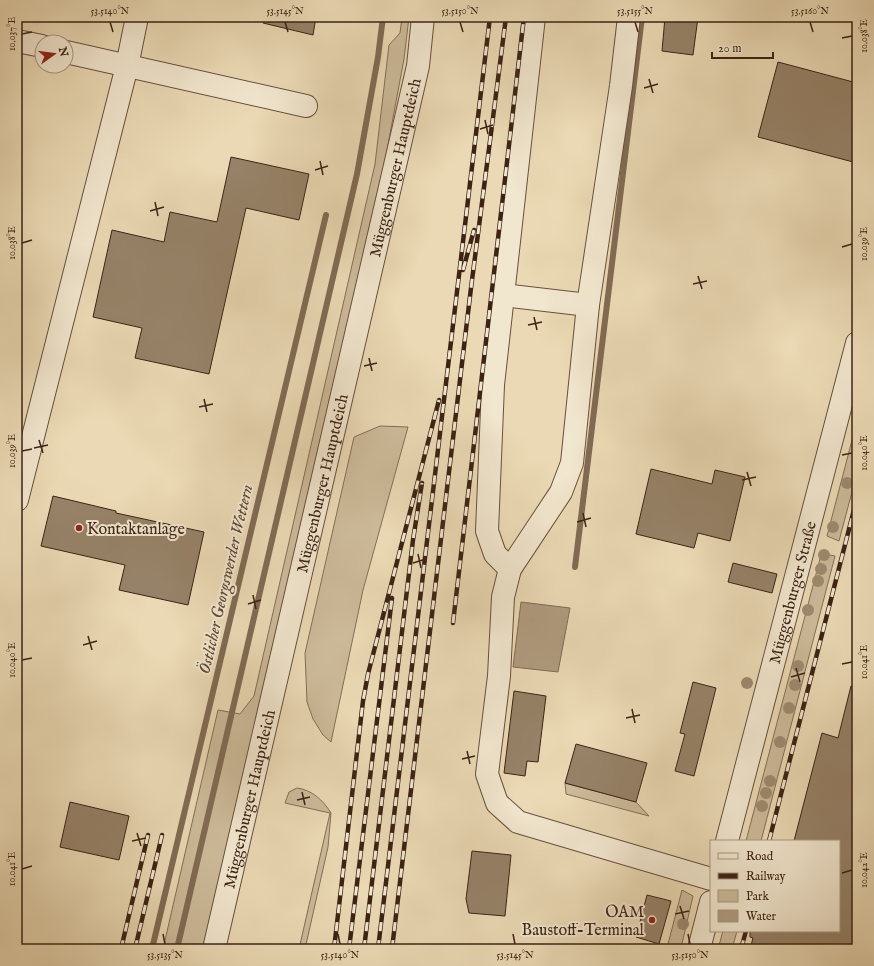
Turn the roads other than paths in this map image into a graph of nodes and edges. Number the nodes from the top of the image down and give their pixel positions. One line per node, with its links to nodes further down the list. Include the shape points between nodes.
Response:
1 (137, 17): 8 (street)
2 (423, 17): 18 (street, Müggenburger Hauptdeich, via 418,66)
3 (534, 17): 10 (street)
4 (629, 17): 11 (street)
5 (17, 41): 6 (street)
6 (34, 44)
7 (74, 54): 8 (street)
8 (127, 66): 9 (street); 13 (street)
9 (306, 106)
10 (503, 295): 11 (street); 14 (street, via 493,385 486,531 495,554)
11 (588, 305): 14 (street, via 572,463 561,492)
12 (857, 343): 15 (street, Müggenburger Straße)
13 (18, 487)
14 (510, 569): 16 (street, via 503,597 499,676 487,774 497,803 518,822)
15 (727, 840)
16 (710, 879)
17 (710, 906): 19 (street)
18 (214, 949)
19 (699, 949)

